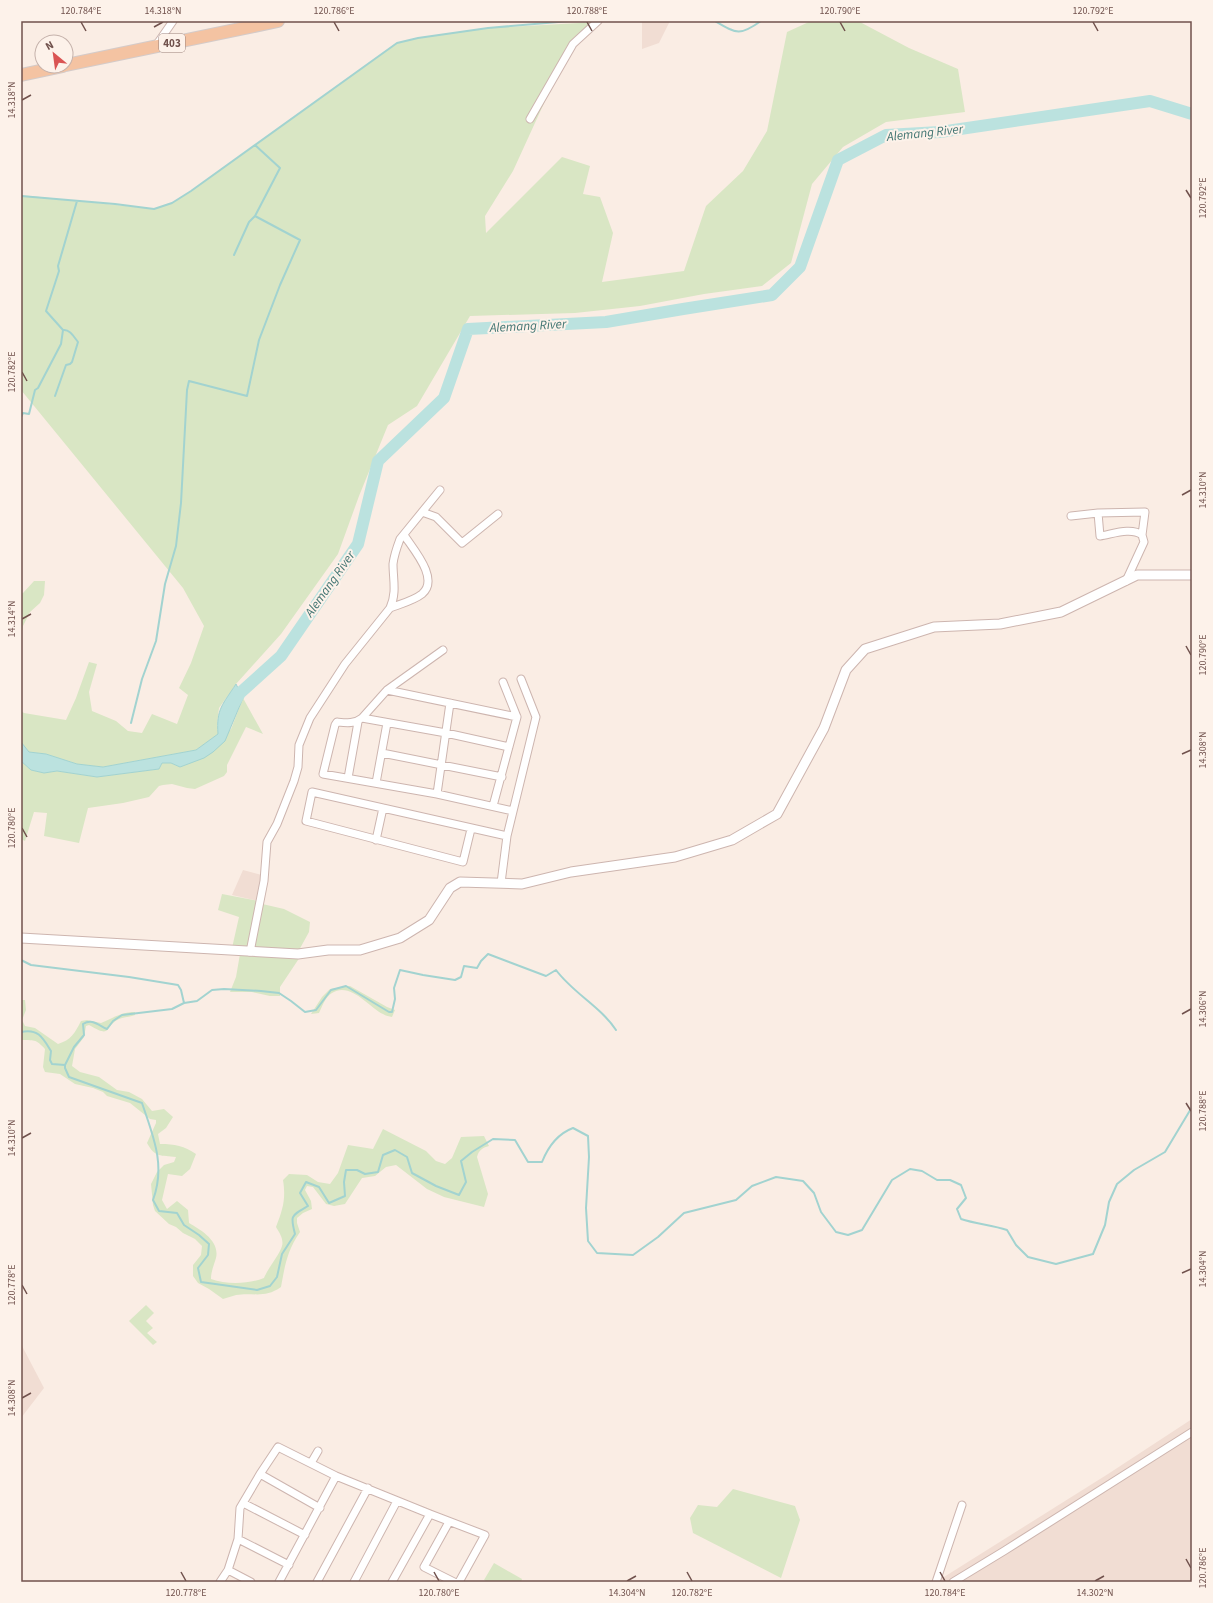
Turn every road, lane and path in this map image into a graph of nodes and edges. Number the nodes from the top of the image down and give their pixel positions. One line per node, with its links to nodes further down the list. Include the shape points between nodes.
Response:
1 (173, 21): 4 (street)
2 (278, 21): 4 (main road, 403)
3 (598, 21): 8 (street, via 573,44)
4 (155, 47): 5 (main road, 403)
5 (74, 63)
6 (34, 72): 7 (main road)
7 (21, 75)
8 (530, 119)
9 (440, 490): 10 (street)
10 (422, 512): 12 (street, via 436,517 462,543); 14 (street)
11 (1098, 513): 13 (street); 15 (street, via 1100,536 1130,531); 15 (street, via 1145,512)
12 (498, 514)
13 (1071, 516)
14 (404, 535): 18 (street, via 394,555 394,598); 18 (street, via 425,567 428,579 421,595)
15 (1142, 535): 17 (street, via 1144,542)
16 (1192, 575): 17 (street, via 1137,575)
17 (1126, 581): 41 (street, via 1061,612 1000,624 934,627 865,649 846,670 824,728 777,814 732,840 675,857 571,872 522,884)
18 (390, 608): 43 (street, via 345,664 310,718 299,745 298,767 294,781 267,842 264,881)
19 (443, 650): 22 (street)
20 (521, 679): 37 (street, via 536,717)
21 (504, 682): 24 (street)
22 (387, 690): 23 (street); 25 (street)
23 (450, 703): 24 (street); 27 (street)
24 (517, 717): 28 (street)
25 (360, 720): 26 (street); 32 (street); 32 (street, via 352,724 338,722 335,725 323,774)
26 (387, 723): 27 (street); 29 (street)
27 (446, 733): 28 (street); 30 (street)
28 (510, 747): 31 (street)
29 (382, 753): 30 (street); 33 (street)
30 (440, 764): 31 (street); 34 (street)
31 (502, 777): 35 (street)
32 (348, 778): 33 (street)
33 (376, 783): 34 (street)
34 (437, 794): 35 (street)
35 (493, 806): 37 (street)
36 (383, 808): 38 (street); 40 (street); 40 (street, via 312,792 306,822)
37 (513, 812): 39 (street)
38 (472, 829): 39 (street); 40 (street, via 463,862)
39 (507, 836): 41 (street)
40 (376, 840)
41 (501, 883): 43 (street, via 460,882 450,888 429,920 400,938 360,950 328,950 298,954)
42 (21, 938): 43 (street)
43 (250, 952)
44 (1192, 1432): 69 (street)
45 (318, 1451): 46 (street)
46 (311, 1463): 47 (street, via 278,1447); 48 (street)
47 (260, 1474): 51 (street); 53 (street)
48 (336, 1476): 49 (street); 53 (street)
49 (368, 1488): 50 (street); 63 (street)
50 (397, 1501): 54 (street); 64 (street)
51 (243, 1503): 56 (street); 57 (street, via 240,1508)
52 (962, 1505): 68 (street)
53 (320, 1508): 56 (street)
54 (430, 1514): 55 (street); 65 (street)
55 (449, 1522): 66 (street, via 424,1567); 67 (street, via 485,1535)
56 (305, 1535): 58 (street)
57 (238, 1539): 58 (street); 59 (street)
58 (289, 1565): 62 (street)
59 (228, 1570): 60 (street); 61 (street)
60 (220, 1582)
61 (251, 1582)
62 (279, 1582)
63 (317, 1582)
64 (354, 1582)
65 (392, 1582)
66 (454, 1582)
67 (459, 1582)
68 (936, 1582)
69 (953, 1582)

